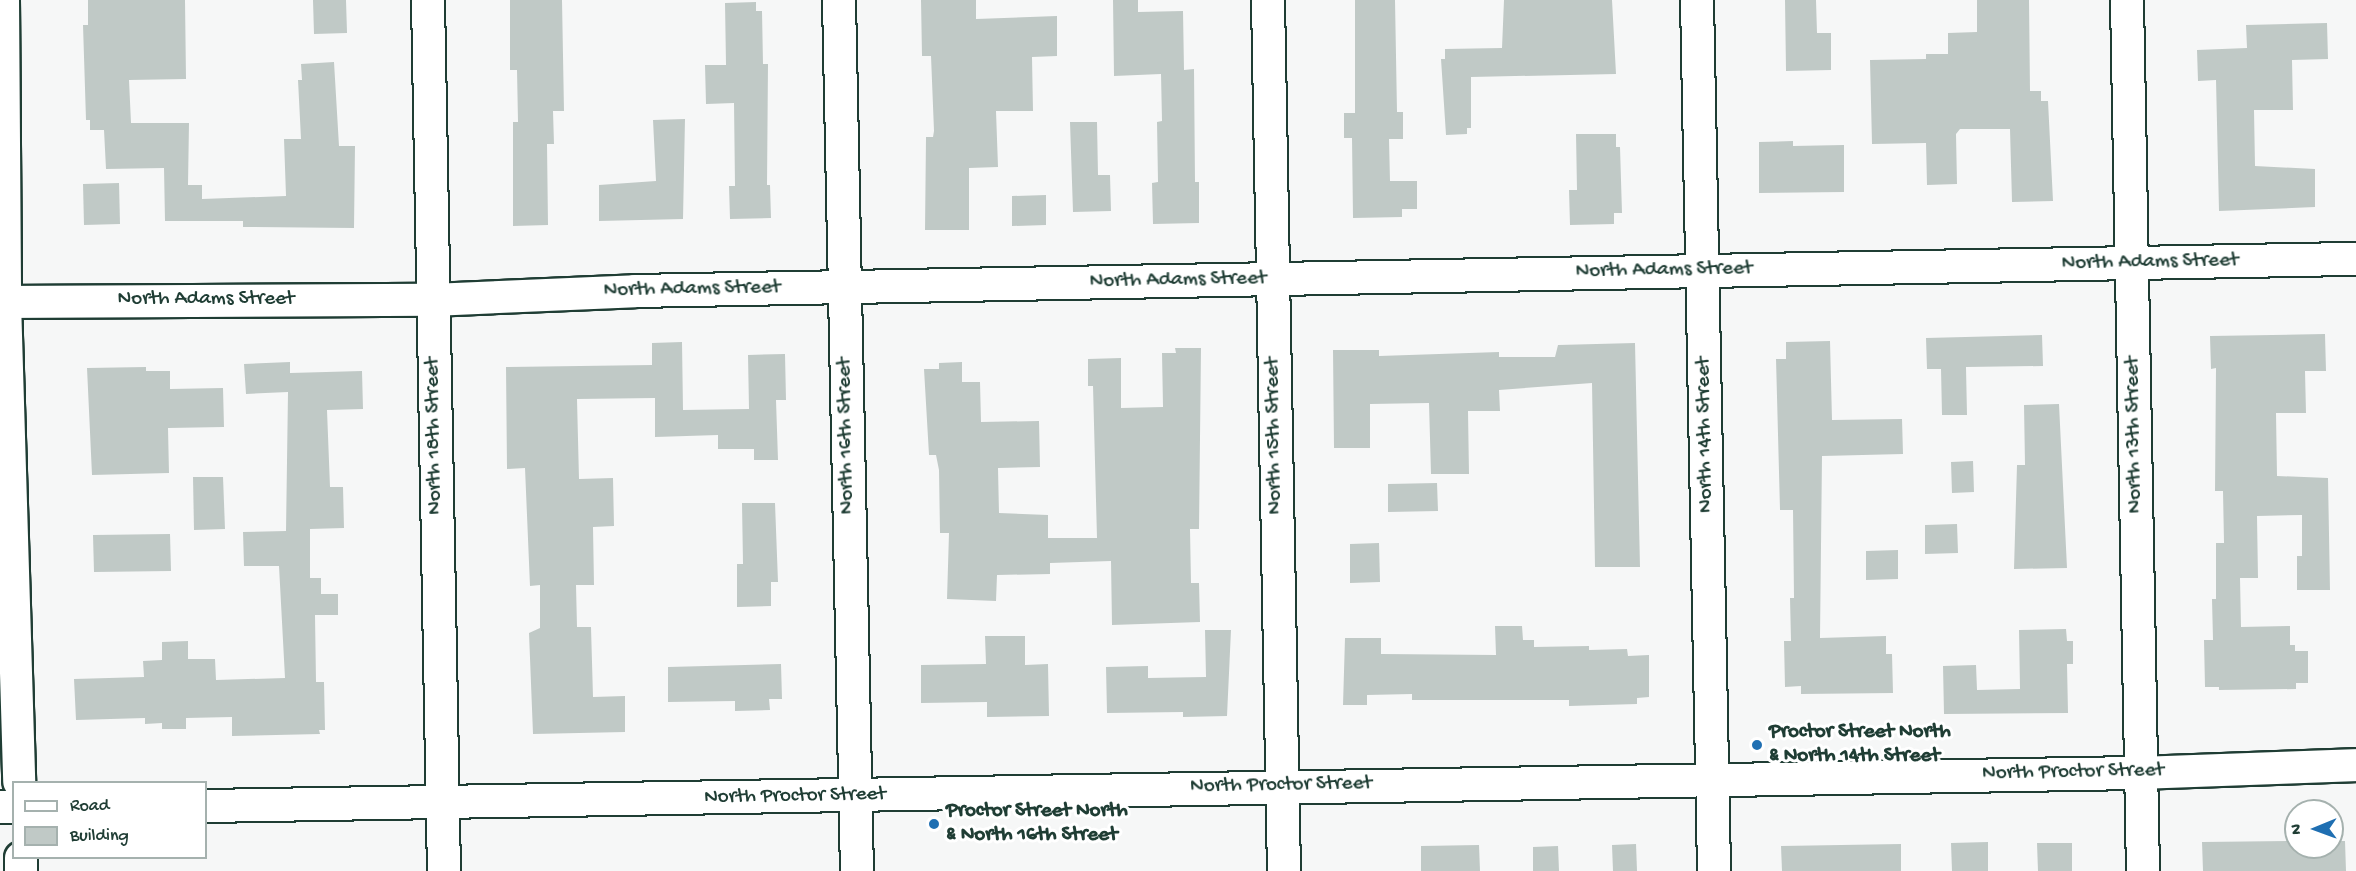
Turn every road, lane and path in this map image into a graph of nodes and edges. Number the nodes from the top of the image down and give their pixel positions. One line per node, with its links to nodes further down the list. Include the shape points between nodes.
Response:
1 (3, 0): 13 (street)
2 (428, 0): 12 (street, North 18th Street)
3 (839, 0): 11 (street, North 16th Street)
4 (1268, 0): 10 (street, North 15th Street)
5 (1697, 0): 9 (street, North 14th Street)
6 (2127, 0): 8 (street, North 13th Street)
7 (2356, 259): 8 (street, North Adams Street)
8 (2132, 263): 9 (street, North Adams Street); 15 (street, North 13th Street)
9 (1703, 271): 10 (street, North Adams Street); 16 (street, North 14th Street)
10 (1271, 279): 11 (street, North Adams Street); 18 (street, North 15th Street)
11 (843, 287): 12 (street, North Adams Street); 19 (street, North 16th Street)
12 (432, 300): 13 (street, North Adams Street); 20 (street, North 18th Street)
13 (3, 302): 17 (street)
14 (2356, 765): 15 (street, North Proctor Street)
15 (2141, 772): 16 (street, North Proctor Street); 26 (street, North 13th Street)
16 (1712, 779): 18 (street, North Proctor Street); 25 (street, North 14th Street)
17 (19, 781)
18 (1284, 785): 19 (street, North Proctor Street); 24 (street, North 15th Street)
19 (856, 796): 20 (street, North Proctor Street); 23 (street, North 16th Street)
20 (443, 804): 21 (street, North Proctor Street); 22 (street, North 18th Street)
21 (207, 806)
22 (444, 871)
23 (857, 871)
24 (1284, 871)
25 (1714, 871)
26 (2143, 871)

